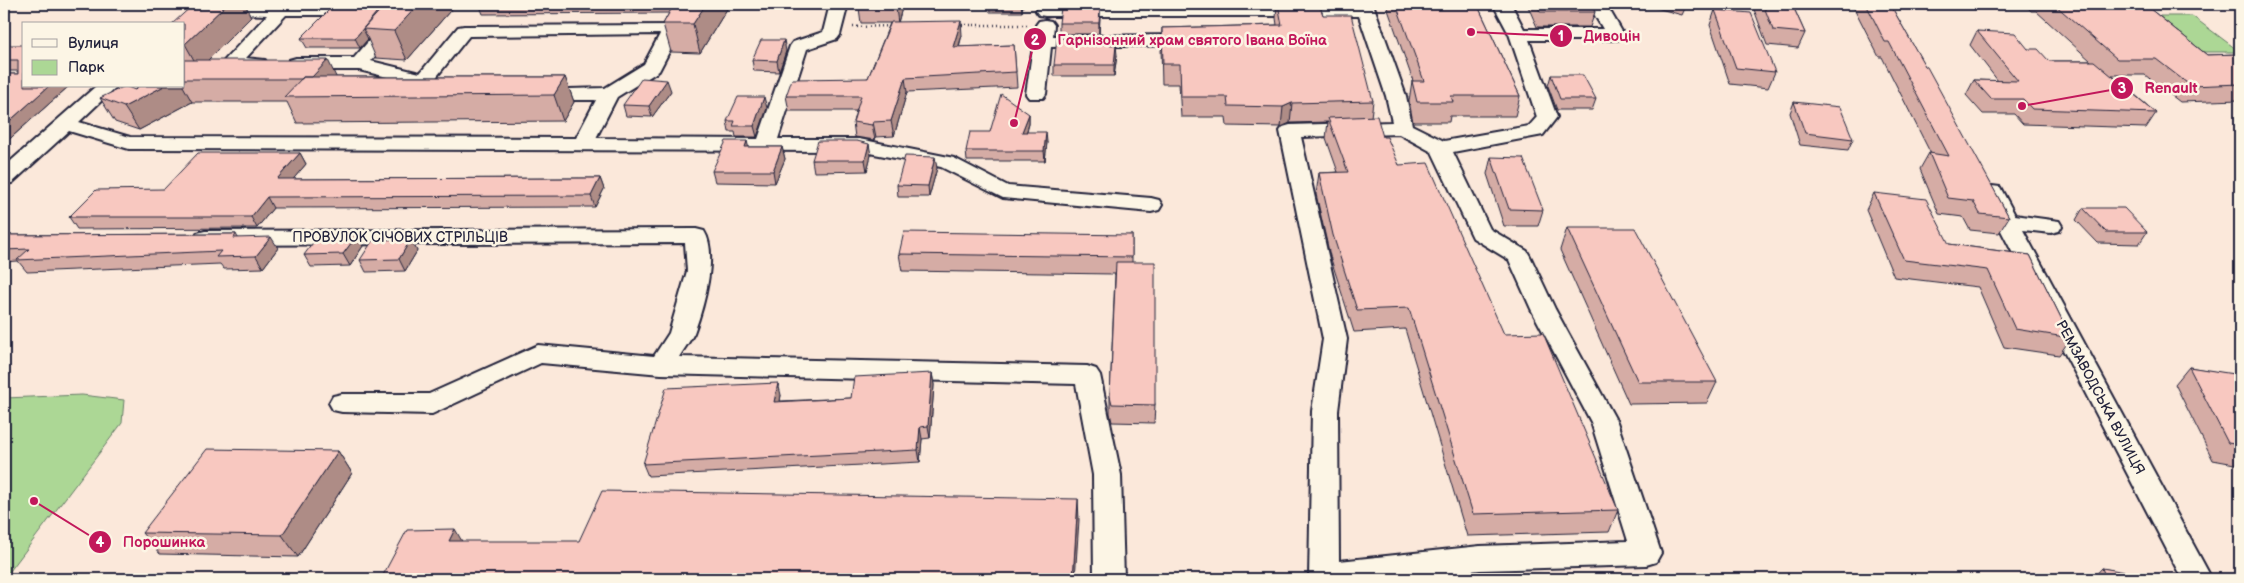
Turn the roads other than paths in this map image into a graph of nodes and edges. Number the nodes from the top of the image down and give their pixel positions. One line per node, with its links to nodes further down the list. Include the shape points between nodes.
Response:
1 (839, 4): 22 (street, via 831,35 799,46)
2 (1502, 4): 10 (street)
3 (1597, 4): 10 (street, via 1615,35)
4 (1365, 7): 7 (street); 20 (street, via 1396,96)
5 (195, 9): 6 (street)
6 (280, 11): 12 (street, via 405,10); 12 (street, via 230,64)
7 (1245, 11): 8 (street); 9 (street)
8 (1045, 20): 11 (street); 17 (street)
9 (1249, 30)
10 (1518, 34): 23 (street, via 1547,117 1536,131)
11 (1215, 40)
12 (359, 64): 13 (street)
13 (424, 80): 16 (street, via 464,31 672,29 652,67); 18 (street, via 412,95)
14 (106, 88): 19 (street)
15 (520, 94): 16 (street)
16 (609, 94): 21 (street)
17 (1036, 94)
18 (441, 95)
19 (66, 124): 21 (street, via 129,143); 25 (street)
20 (1403, 128): 23 (street); 32 (street, via 1290,131 1335,339 1325,411)
21 (583, 144): 22 (street)
22 (766, 144): 26 (street, via 859,145 947,162 1003,192)
23 (1441, 148): 32 (street, via 1481,233 1519,256 1543,309 1604,422 1646,553 1480,558)
24 (1980, 171): 27 (street, РЕМЗАВОДСЬКА ВУЛИЦЯ)
25 (4, 178)
26 (1150, 205)
27 (2008, 221): 28 (street); 34 (street, РЕМЗАВОДСЬКА ВУЛИЦЯ)
28 (2051, 226)
29 (182, 238): 30 (street, ПРОВУЛОК СІЧОВИХ СТРІЛЬЦІВ, via 696,236 699,271 682,334)
30 (661, 365): 31 (street, via 538,354 432,404); 33 (street, via 1087,375 1107,475)
31 (342, 403)
32 (1324, 577)
33 (1109, 579)
34 (2197, 579)

